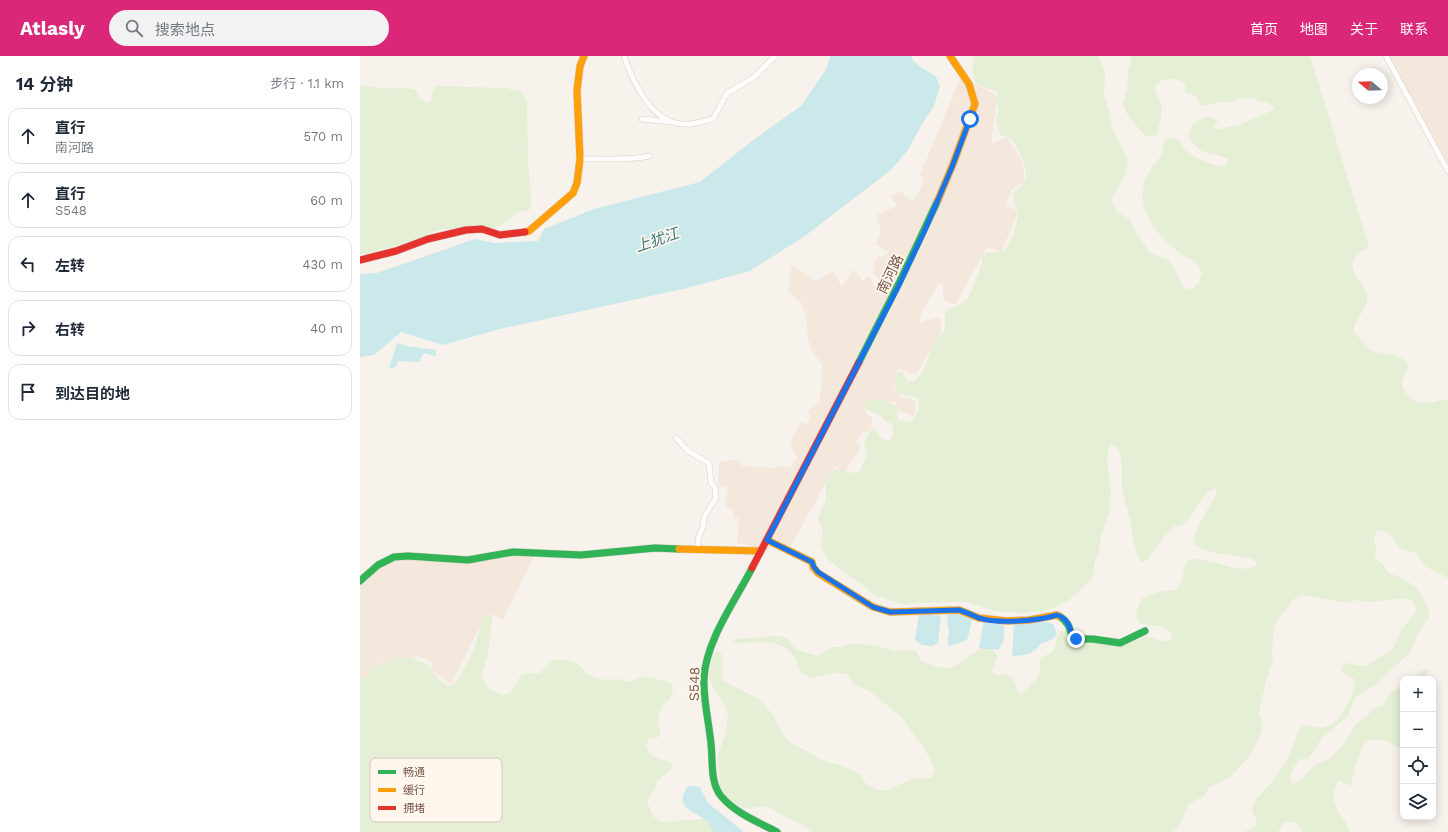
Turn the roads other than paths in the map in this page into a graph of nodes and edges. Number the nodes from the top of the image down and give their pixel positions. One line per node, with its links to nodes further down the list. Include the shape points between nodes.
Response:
1 (584, 56): 9 (street, via 577,91)
2 (624, 56): 7 (street, via 645,101)
3 (775, 56): 7 (street, via 753,78 727,93 713,119 691,124)
4 (950, 56): 13 (street, 南河路, via 970,84 975,104 952,167 898,287)
5 (1386, 56): 10 (street)
6 (642, 119): 7 (street)
7 (674, 123)
8 (650, 156): 9 (street, via 636,159)
9 (580, 159): 11 (street, via 573,193 529,232 500,235 482,229 466,230)
10 (1448, 171)
11 (360, 260)
12 (676, 438): 15 (street, via 688,451 709,463 711,483 715,488 716,498 704,517)
13 (788, 498): 14 (street, S548)
14 (767, 540): 16 (street, S548); 18 (street, via 812,562 818,572 873,607 890,612 959,610 979,618 1008,621 1057,615 1069,624 1072,637 1076,639 1092,638 1120,643)
15 (697, 550): 16 (street); 17 (street, via 655,548 581,555 514,552 468,560 394,557)
16 (761, 551): 19 (street, S548, via 719,631 710,652 704,681 714,783 730,806)
17 (360, 581)
18 (1145, 631)
19 (777, 832)

